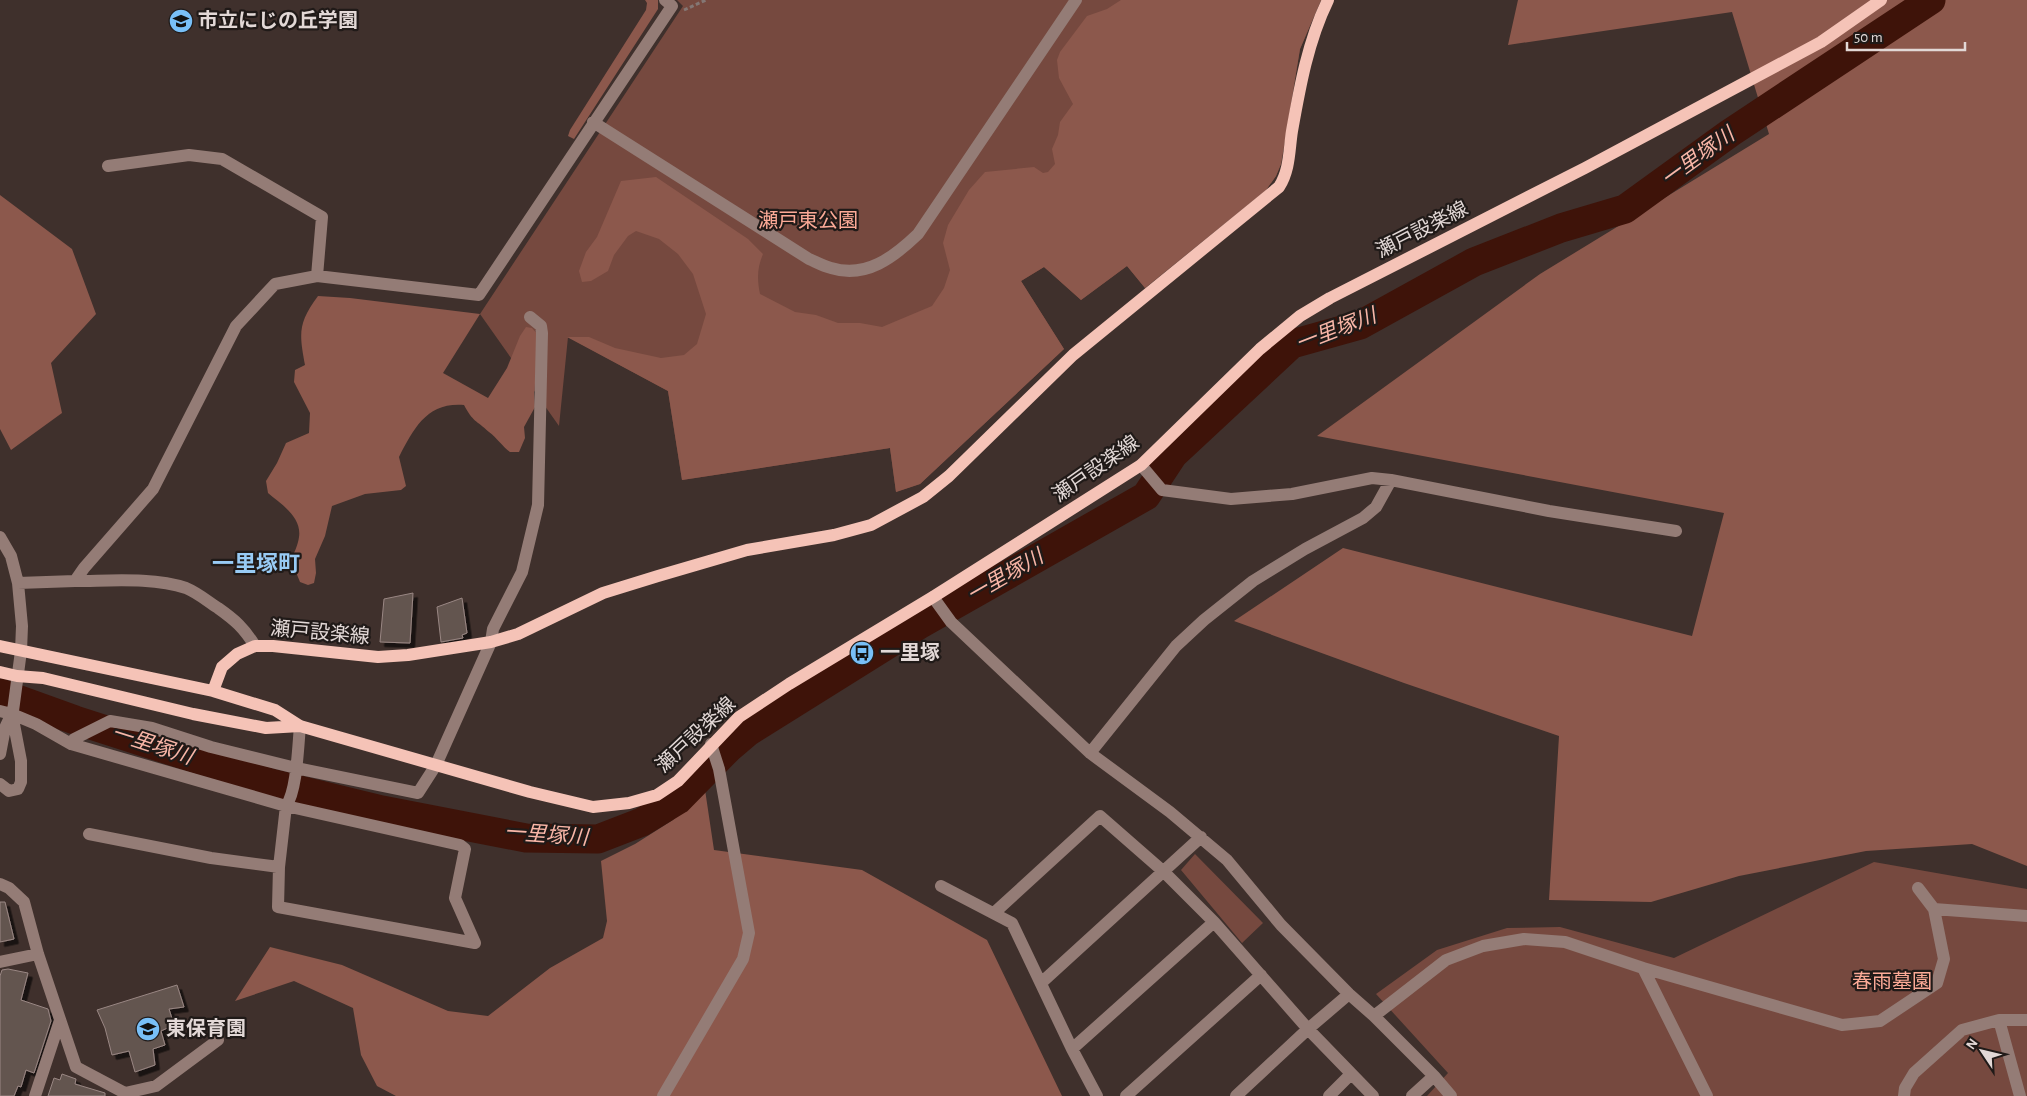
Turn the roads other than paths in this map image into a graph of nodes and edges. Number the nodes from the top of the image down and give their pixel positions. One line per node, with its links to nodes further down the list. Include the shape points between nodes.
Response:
1 (1076, 0): 5 (street, via 918,234 897,254 875,266 853,271 831,269 809,259)
2 (1328, 0): 17 (main road, 瀬戸設楽線, via 1310,43 1286,176 1279,187 1073,355 949,476 923,497 871,525 747,550 603,593 518,634)
3 (1881, 0): 9 (main road, 瀬戸設楽線, via 1821,42 1300,316 1260,349)
4 (669, 3): 5 (street)
5 (593, 122): 7 (street, via 479,295)
6 (108, 166): 7 (street, via 189,156 222,159 322,217)
7 (316, 276): 15 (street, via 275,284 236,326 153,489)
8 (530, 317): 17 (street, via 541,326 542,333 538,505 524,567 493,630)
9 (1143, 468): 10 (street, via 1162,490 1231,500 1292,494 1372,478); 16 (main road, 瀬戸設楽線)
10 (1391, 480): 11 (street, via 1549,511); 28 (street, via 1376,507 1363,518 1253,582 1204,620 1176,646)
11 (1676, 531)
12 (0, 537): 14 (street, via 11,556)
13 (0, 561): 14 (street)
14 (16, 577): 15 (street); 20 (street, via 22,626)
15 (75, 580): 19 (street, via 165,583 186,588 202,596 245,629)
16 (934, 597): 27 (main road, 瀬戸設楽線, via 747,711); 28 (street, via 951,622)
17 (491, 642): 19 (main road, 瀬戸設楽線, via 378,657); 30 (street)
18 (0, 646): 20 (main road, 瀬戸設楽線)
19 (255, 646): 23 (main road, 瀬戸設楽線, via 237,654 222,667)
20 (21, 651): 22 (street); 23 (main road, 瀬戸設楽線)
21 (0, 672): 22 (main road, 瀬戸設楽線)
22 (18, 676): 24 (street); 25 (main road, 瀬戸設楽線, via 43,678 266,728)
23 (213, 691): 25 (main road, 瀬戸設楽線, via 276,710)
24 (8, 712): 26 (street); 29 (street); 32 (street, via 21,761 21,782 18,790 9,791)
25 (300, 726): 30 (main road, 瀬戸設楽線); 31 (street)
26 (72, 741): 31 (street, via 110,721 152,728); 33 (street)
27 (712, 746): 30 (main road, 瀬戸設楽線, via 678,781 658,795 629,803 593,807); 62 (street, via 749,933 742,959)
28 (1090, 753): 35 (street)
29 (0, 754)
30 (436, 765): 31 (street, via 418,792)
31 (295, 772): 33 (street)
32 (0, 784)
33 (287, 804): 36 (street); 36 (street, via 460,845 465,849 456,898 475,943 278,908)
34 (89, 834): 36 (street, via 210,858)
35 (1201, 837): 37 (street); 50 (street, via 1227,860 1281,925)
36 (279, 867)
37 (1164, 872): 42 (street, via 1100,816); 44 (street); 49 (street)
38 (0, 884): 45 (street, via 24,902)
39 (941, 886): 42 (street)
40 (1918, 888): 41 (street)
41 (1934, 909): 43 (street); 47 (street, via 1944,959 1937,983 1880,1021 1842,1025)
42 (994, 913): 49 (street, via 1012,923)
43 (2027, 916)
44 (1214, 922): 48 (street); 57 (street)
45 (38, 954): 46 (street); 52 (street)
46 (0, 962)
47 (1643, 968): 51 (street, via 1565,942 1524,940 1483,946 1446,960); 70 (street)
48 (1260, 974): 55 (street); 64 (street)
49 (1042, 983): 57 (street)
50 (1349, 994): 51 (street); 55 (street)
51 (1374, 1016): 59 (street)
52 (60, 1020): 60 (street, via 76,1067); 61 (street)
53 (1999, 1020): 54 (street); 71 (street, via 1962,1030 1914,1074); 72 (street)
54 (2027, 1020)
55 (1308, 1029): 58 (street); 65 (street)
56 (218, 1040): 60 (street, via 156,1086)
57 (1072, 1049): 63 (street)
58 (1351, 1074): 66 (street); 67 (street)
59 (1434, 1076): 68 (street); 69 (street)
60 (124, 1095)
61 (34, 1096)
62 (663, 1096)
63 (1097, 1096)
64 (1126, 1096)
65 (1236, 1096)
66 (1330, 1096)
67 (1373, 1096)
68 (1412, 1096)
69 (1451, 1096)
70 (1707, 1096)
71 (1904, 1096)
72 (2020, 1096)

